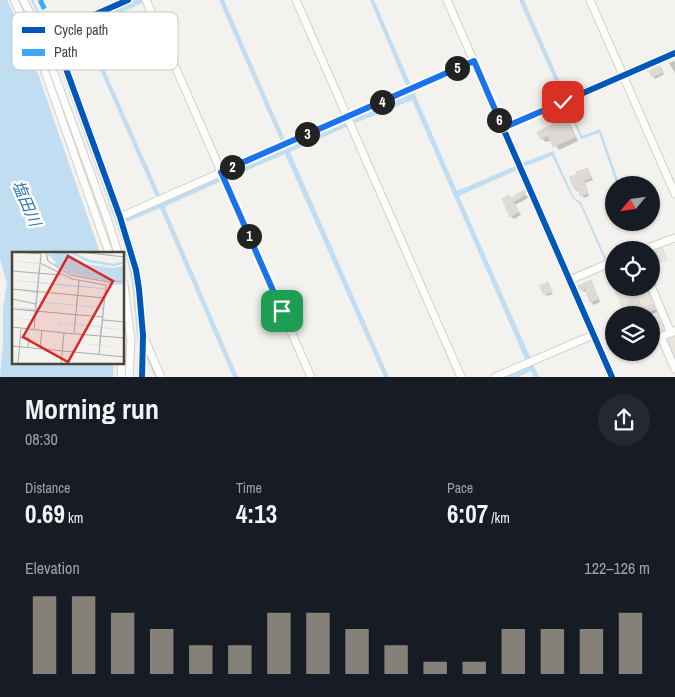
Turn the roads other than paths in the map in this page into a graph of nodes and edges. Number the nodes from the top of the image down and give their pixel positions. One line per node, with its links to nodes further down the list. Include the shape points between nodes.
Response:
1 (14, 0): 8 (street)
2 (23, 0): 9 (street)
3 (128, 0): 10 (street)
4 (146, 0): 11 (street)
5 (296, 0): 19 (street)
6 (447, 0): 13 (street)
7 (590, 0): 18 (street)
8 (20, 12)
9 (30, 12)
10 (99, 12)
11 (151, 12)
12 (675, 53): 18 (street)
13 (474, 61): 19 (street); 20 (street)
14 (44, 70): 26 (street)
15 (54, 70): 27 (street)
16 (66, 70): 23 (street)
17 (177, 70): 21 (street)
18 (623, 76): 20 (street); 22 (street)
19 (349, 121): 21 (street, via 284,144); 42 (street)
20 (503, 128): 29 (street)
21 (223, 176): 23 (street); 41 (street)
22 (675, 194)
23 (120, 217): 33 (street, via 136,270)
24 (675, 238): 25 (street)
25 (660, 243)
26 (109, 252)
27 (118, 252)
28 (605, 265): 29 (street)
29 (570, 280): 34 (street)
30 (125, 292): 38 (street, via 131,341)
31 (656, 296): 32 (street)
32 (673, 332): 36 (street, via 661,337)
33 (142, 335): 39 (street); 40 (street)
34 (593, 335): 43 (street); 44 (street)
35 (122, 364): 37 (street)
36 (675, 369)
37 (121, 377)
38 (129, 377)
39 (142, 377)
40 (161, 377)
41 (310, 377)
42 (462, 377)
43 (495, 377)
44 (612, 377)

